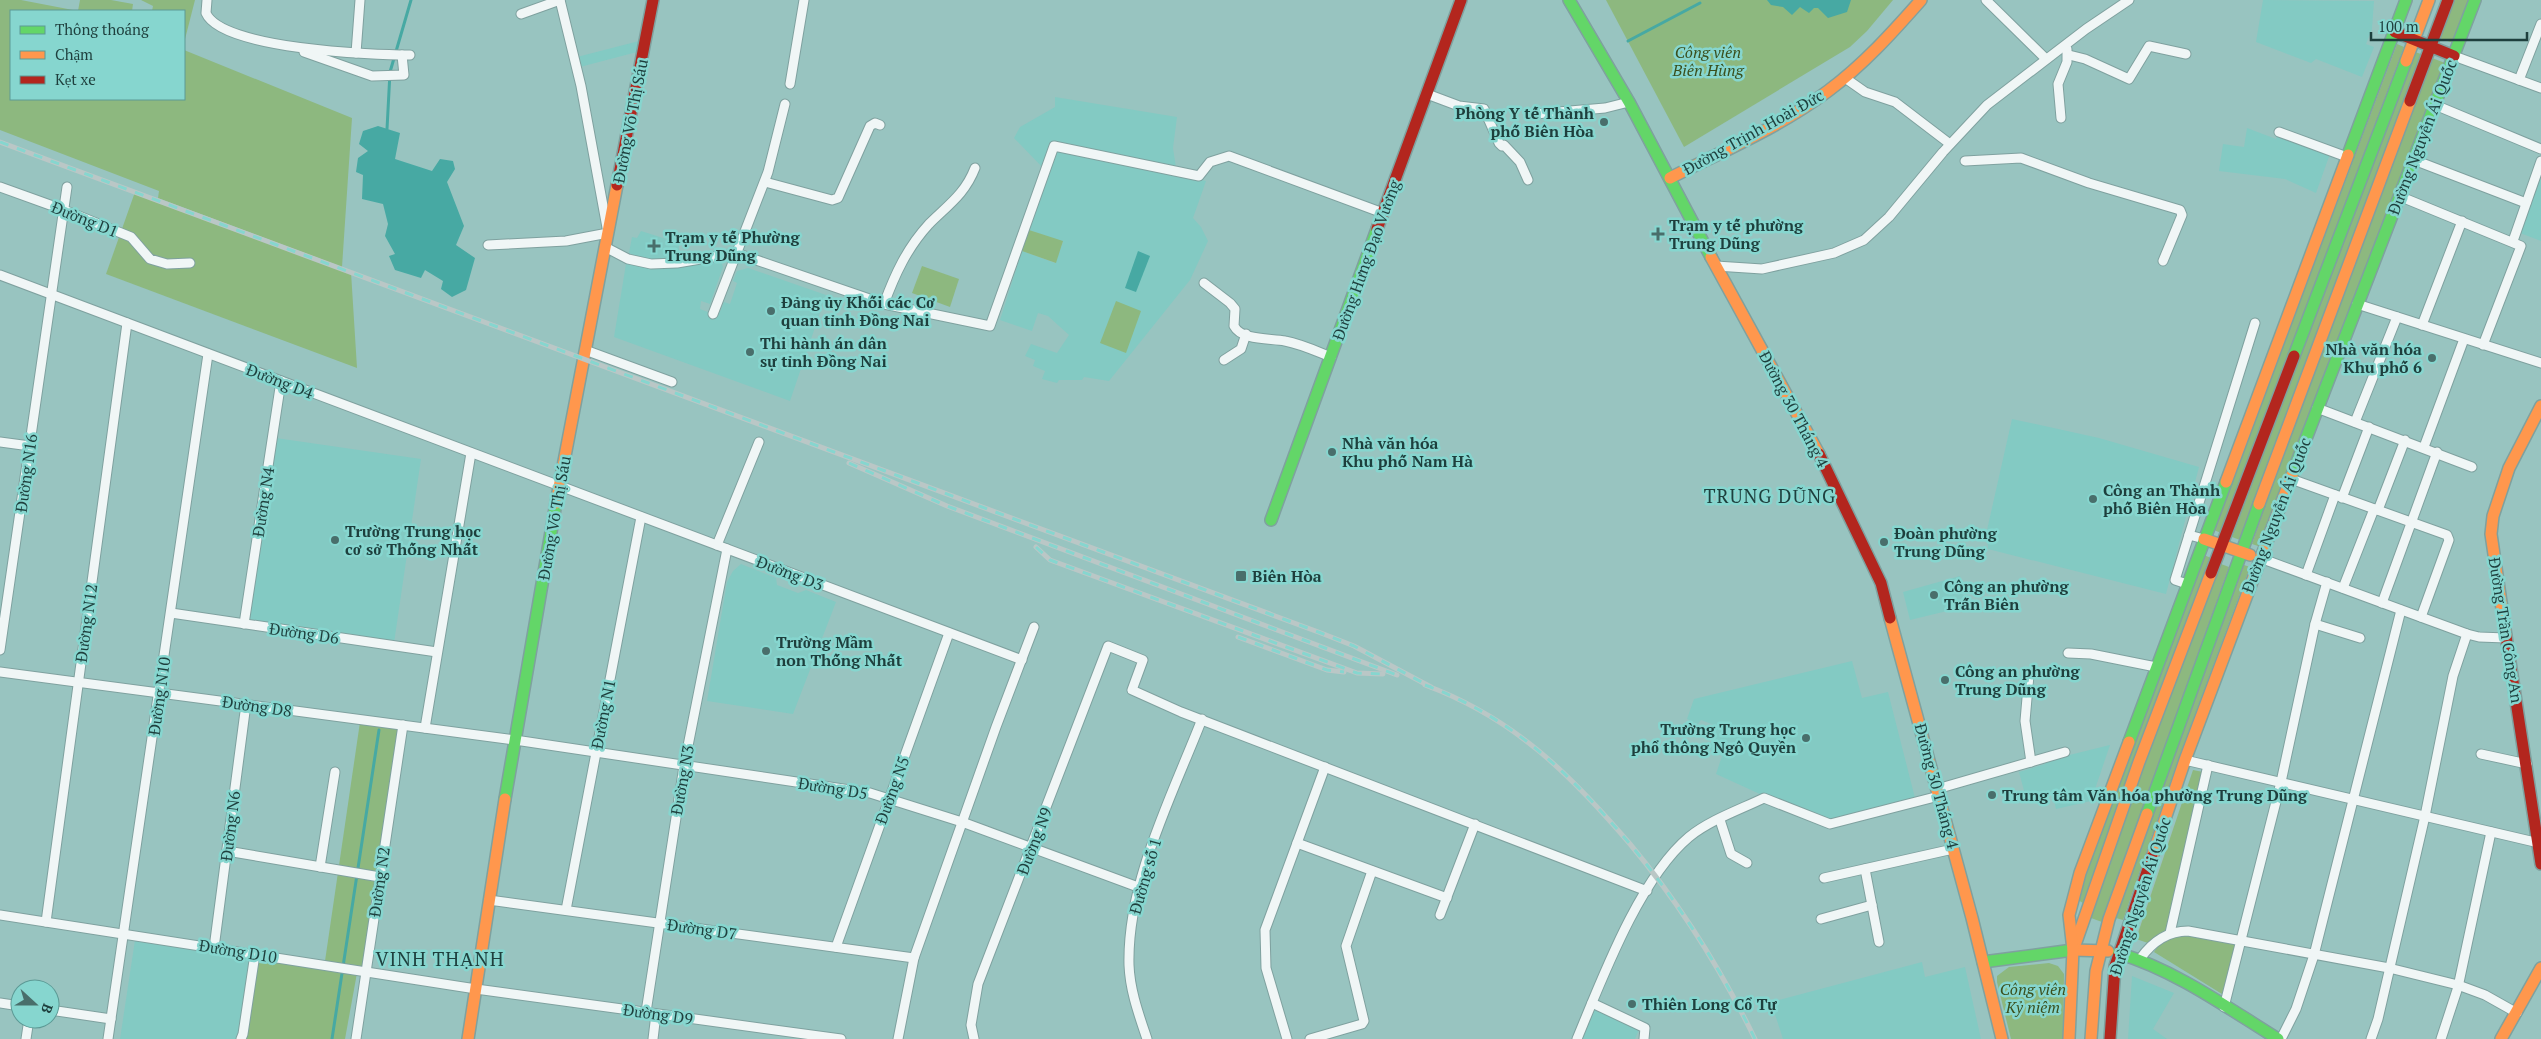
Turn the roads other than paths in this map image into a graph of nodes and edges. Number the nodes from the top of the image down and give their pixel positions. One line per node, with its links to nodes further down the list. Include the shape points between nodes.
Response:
1 (207, 0): 21 (street, via 206,13 212,22 254,40)
2 (360, 0): 22 (street)
3 (560, 0): 15 (street); 56 (street, via 581,86)
4 (653, 0): 56 (main road, Đường Võ Thị Sáu)
5 (804, 0): 29 (street)
6 (1460, 0): 31 (main road, Đường Hưng Đạo Vương)
7 (1569, 0): 32 (main road, Đường 30 Tháng 4)
8 (1921, 0): 27 (main road, Đường Trịnh Hoài Đức, via 1882,44)
9 (1986, 0): 26 (street)
10 (2129, 0): 19 (street)
11 (2406, 0): 17 (main road)
12 (2428, 0): 18 (main road)
13 (2448, 0): 20 (main road, Đường Nguyễn Ái Quốc)
14 (2476, 0): 25 (main road, Đường Nguyễn Ái Quốc)
15 (521, 14)
16 (2541, 24): 28 (street)
17 (2395, 32): 18 (main road); 41 (main road)
18 (2413, 40): 20 (main road); 106 (main road)
19 (2066, 44): 24 (street); 26 (street)
20 (2430, 46): 25 (main road); 108 (main road, Đường Nguyễn Ái Quốc)
21 (292, 47): 22 (street); 22 (street, via 372,76 404,75 406,55)
22 (356, 52)
23 (2186, 54): 24 (street, via 2149,46 2130,79)
24 (2069, 55): 36 (street, via 2058,84)
25 (2454, 56): 28 (street); 34 (main road, Đường Nguyễn Ái Quốc)
26 (2046, 59): 39 (street, via 1987,105)
27 (1845, 78): 39 (street, via 1865,92 1895,102); 46 (main road, Đường Trịnh Hoài Đức, via 1792,113)
28 (2519, 80): 30 (street)
29 (790, 84)
30 (2541, 88)
31 (1427, 94): 47 (street, via 1459,106 1484,109 1500,143 1520,162); 54 (main road, Đường Hưng Đạo Vương)
32 (1629, 102): 35 (street, via 1605,108); 46 (main road, Đường 30 Tháng 4)
33 (785, 104): 48 (street)
34 (2435, 105): 40 (street); 42 (main road, Đường Nguyễn Ái Quốc)
35 (1535, 114)
36 (2062, 118)
37 (880, 125): 48 (street, via 870,126 838,198 832,200)
38 (2279, 132): 41 (street)
39 (1950, 144): 63 (street, via 1889,217 1854,246 1762,269)
40 (2541, 149)
41 (2347, 157): 104 (main road)
42 (2414, 160): 51 (main road, Đường Nguyễn Ái Quốc); 52 (street)
43 (1965, 161): 61 (street, via 2021,158 2089,183 2180,210 2182,215)
44 (2541, 161): 52 (street)
45 (975, 168): 67 (street, via 968,186 929,225 898,266)
46 (1670, 178): 63 (main road, Đường 30 Tháng 4)
47 (1528, 180)
48 (765, 182): 60 (street)
49 (0, 187): 53 (street, Đường D1)
50 (67, 187): 53 (street)
51 (2399, 196): 55 (street); 68 (main road, Đường Nguyễn Ái Quốc)
52 (2526, 203): 57 (street)
53 (64, 210): 62 (street, Đường D1, via 131,237 150,259 168,264); 66 (street)
54 (1383, 213): 67 (street, via 1228,156 1210,162 1199,176 1054,146 990,326); 79 (main road, Đường Hưng Đạo Vương)
55 (2462, 221): 57 (street); 73 (street)
56 (608, 233): 58 (street, via 566,241); 59 (main road, Đường Võ Thị Sáu)
57 (2513, 241): 76 (street, via 2521,250)
58 (488, 246)
59 (605, 247): 60 (street, via 628,259 651,264); 77 (main road, Đường Võ Thị Sáu)
60 (736, 252): 67 (street); 69 (street)
61 (2163, 261)
62 (190, 263)
63 (1716, 266): 150 (main road, Đường 30 Tháng 4, via 1820,457 1881,583)
64 (0, 275): 66 (street, Đường D4)
65 (1204, 283): 74 (street, via 1236,309 1235,329)
66 (53, 295): 71 (street, Đường D4); 91 (street, Đường N16)
67 (884, 304)
68 (2357, 304): 70 (street); 85 (main road, Đường Nguyễn Ái Quốc)
69 (713, 314)
70 (2397, 317): 73 (street); 86 (street)
71 (127, 323): 78 (street, Đường D4); 132 (street, Đường N12)
72 (2255, 323): 103 (street)
73 (2422, 325): 75 (street)
74 (1246, 334): 79 (street, via 1284,340); 80 (street, via 1241,349)
75 (2464, 339): 76 (street); 92 (street)
76 (2483, 345): 81 (street)
77 (585, 350): 83 (street); 97 (main road, Đường Võ Thị Sáu)
78 (208, 354): 82 (street, Đường D4); 116 (street, Đường N10)
79 (1330, 357): 101 (main road, Đường Hưng Đạo Vương)
80 (1224, 360)
81 (2541, 363)
82 (281, 381): 94 (street, Đường D4); 118 (street, Đường N4)
83 (672, 382)
84 (2541, 406): 124 (main road, Đường Trần Công An, via 2501,485 2492,516 2491,534)
85 (2317, 408): 86 (street); 96 (main road, Đường Nguyễn Ái Quốc)
86 (2355, 422): 87 (street)
87 (2369, 427): 88 (street); 98 (street)
88 (2404, 440): 92 (street); 99 (street)
89 (0, 442): 91 (street)
90 (759, 442): 105 (street)
91 (30, 446): 125 (street, Đường N16)
92 (2424, 447): 93 (street)
93 (2437, 452): 95 (street); 102 (street)
94 (471, 453): 97 (street, Đường D4); 126 (street)
95 (2472, 468)
96 (2290, 479): 98 (street); 109 (main road, Đường Nguyễn Ái Quốc)
97 (559, 486): 100 (street, Đường D3); 138 (main road, Đường Võ Thị Sáu)
98 (2339, 496): 99 (street); 110 (street)
99 (2376, 509): 102 (street); 113 (street)
100 (641, 517): 105 (street, Đường D3); 139 (street, Đường N1)
101 (1271, 520)
102 (2411, 522): 114 (street); 117 (street, via 2446,534 2449,538)
103 (2189, 535): 104 (street); 112 (street, via 2175,580)
104 (2204, 539): 106 (main road); 112 (main road)
105 (717, 545): 107 (street, Đường D3)
106 (2222, 545): 108 (main road); 188 (main road, via 2139,762)
107 (727, 549): 121 (street, Đường D3); 145 (street, Đường N3)
108 (2242, 552): 109 (main road); 187 (main road, Đường Nguyễn Ái Quốc)
109 (2260, 558): 110 (street); 142 (main road, Đường Nguyễn Ái Quốc)
110 (2306, 575): 111 (street)
111 (2327, 582): 113 (street); 119 (street)
112 (2187, 584): 129 (main road)
113 (2343, 588): 114 (street)
114 (2382, 603): 115 (street)
115 (2401, 610): 117 (street); 152 (street)
116 (171, 613): 118 (street, Đường D6); 133 (street, Đường N10)
117 (2421, 617): 122 (street)
118 (244, 624): 126 (street, Đường D6)
119 (2315, 624): 123 (street); 149 (street)
120 (1034, 627): 128 (street)
121 (949, 633): 128 (street, Đường D3); 151 (street, Đường N5)
122 (2467, 634): 124 (street); 153 (street, via 2453,676)
123 (2360, 638)
124 (2506, 638): 144 (main road, Đường Trần Công An)
125 (0, 650)
126 (438, 652): 137 (street)
127 (2068, 653): 129 (street, via 2091,654)
128 (1022, 660): 155 (street)
129 (2156, 668): 188 (main road, via 2072,899 2069,915)
130 (0, 672): 132 (street, Đường D8)
131 (2029, 675): 143 (street, via 2025,721)
132 (78, 682): 133 (street, Đường D8); 179 (street, Đường N12)
133 (159, 693): 134 (street, Đường D8); 182 (street, Đường N10)
134 (246, 704): 136 (street, Đường D8); 162 (street, Đường N6)
135 (1202, 719): 147 (street); 160 (street, Đường N9, via 1132,690 1143,660 1108,646); 170 (street, Đường số 1)
136 (403, 725): 137 (street, Đường D8); 168 (street, Đường N2)
137 (425, 728): 138 (street, Đường D8)
138 (515, 740): 139 (street, Đường D5); 173 (main road, Đường Võ Thị Sáu)
139 (596, 752): 145 (street, Đường D5); 175 (street, Đường N1)
140 (2065, 752): 143 (street)
141 (2481, 754): 144 (street)
142 (2185, 760): 146 (street); 189 (main road, Đường Nguyễn Ái Quốc)
143 (2031, 762): 150 (street)
144 (2527, 764): 159 (main road, Đường Trần Công An)
145 (684, 766): 151 (street, Đường D5); 180 (street, Đường N3)
146 (2208, 766): 149 (street); 181 (street)
147 (1326, 767): 156 (street); 158 (street)
148 (335, 772): 165 (street)
149 (2281, 782): 152 (street); 183 (street)
150 (1938, 793): 154 (street, via 1830,824 1764,798); 161 (main road, Đường 30 Tháng 4)
151 (889, 798): 155 (street, Đường D5); 185 (street, Đường N5)
152 (2353, 799): 153 (street); 191 (street)
153 (2425, 816): 157 (street); 195 (street)
154 (1720, 820): 163 (street, via 1731,854); 171 (street, via 1683,843)
155 (962, 822): 160 (street, Đường D5); 192 (street)
156 (1475, 824): 171 (street); 172 (street)
157 (2491, 832): 159 (street); 198 (street)
158 (1297, 843): 167 (street); 216 (street, via 1265,930 1264,946 1266,968)
159 (2539, 843): 164 (main road, Đường Trần Công An)
160 (1032, 848): 170 (street, Đường D5); 214 (street, Đường N9, via 978,984 971,1025)
161 (1953, 849): 166 (street); 194 (main road, Đường 30 Tháng 4)
162 (227, 851): 165 (street); 186 (street, Đường N6)
163 (1747, 863)
164 (2541, 864)
165 (320, 867): 168 (street)
166 (1865, 869): 169 (street); 174 (street)
167 (1372, 871): 172 (street); 217 (street, via 1346,946 1365,1018 1362,1024)
168 (380, 877): 197 (street, Đường N2)
169 (1824, 878)
170 (1138, 887): 215 (street, Đường số 1, via 1129,967)
171 (1647, 891): 200 (street, via 1621,938)
172 (1446, 898): 177 (street)
173 (489, 900): 175 (street, Đường D7); 199 (main road, Đường Võ Thị Sáu)
174 (1872, 905): 178 (street); 184 (street)
175 (566, 910): 180 (street, Đường D7)
176 (0, 915): 179 (street, Đường D10)
177 (1440, 915)
178 (1821, 919)
179 (46, 922): 182 (street, Đường D10)
180 (659, 923): 185 (street, Đường D7); 203 (street, Đường N3)
181 (2170, 933): 183 (street, via 2188,931); 193 (street, via 2153,944)
182 (124, 934): 186 (street, Đường D10); 206 (street, Đường N10)
183 (2241, 941): 191 (street); 201 (street)
184 (1879, 942)
185 (836, 947): 192 (street, Đường D7)
186 (214, 948): 190 (street, Đường D10)
187 (2100, 949): 188 (main road); 189 (main road); 222 (main road, Đường Nguyễn Ái Quốc)
188 (2073, 950): 194 (main road); 221 (main road)
189 (2118, 953): 193 (main road); 223 (main road, Đường Nguyễn Ái Quốc, via 2113,977)
190 (255, 954): 197 (street, Đường D10); 208 (street)
191 (2314, 954): 195 (street); 224 (street, via 2296,1009)
192 (914, 958): 213 (street)
193 (2140, 959): 201 (main road)
194 (1983, 962): 220 (main road, Đường 30 Tháng 4)
195 (2389, 968): 198 (street); 225 (street)
196 (2541, 968): 204 (main road)
197 (366, 971): 199 (street, Đường D10); 209 (street, Đường N2)
198 (2458, 985): 204 (street); 226 (street)
199 (476, 989): 203 (street, Đường D9); 210 (main road, Đường Võ Thị Sáu)
200 (1592, 1003): 218 (street); 219 (street, via 1645,1028)
201 (2224, 1007): 224 (main road)
202 (60, 1011): 206 (street)
203 (646, 1012): 205 (street, Đường D9)
204 (2517, 1013): 227 (main road)
205 (656, 1014): 211 (street); 212 (street, Đường D9)
206 (111, 1018): 207 (street, Đường N10)
207 (108, 1039)
208 (240, 1039)
209 (356, 1039)
210 (468, 1039)
211 (653, 1039)
212 (841, 1039)
213 (898, 1039)
214 (974, 1039)
215 (1147, 1039)
216 (1287, 1039)
217 (1310, 1039)
218 (1577, 1039)
219 (1644, 1039)
220 (2002, 1039)
221 (2069, 1039)
222 (2091, 1039)
223 (2110, 1039)
224 (2279, 1039)
225 (2371, 1039)
226 (2441, 1039)
227 (2501, 1039)

